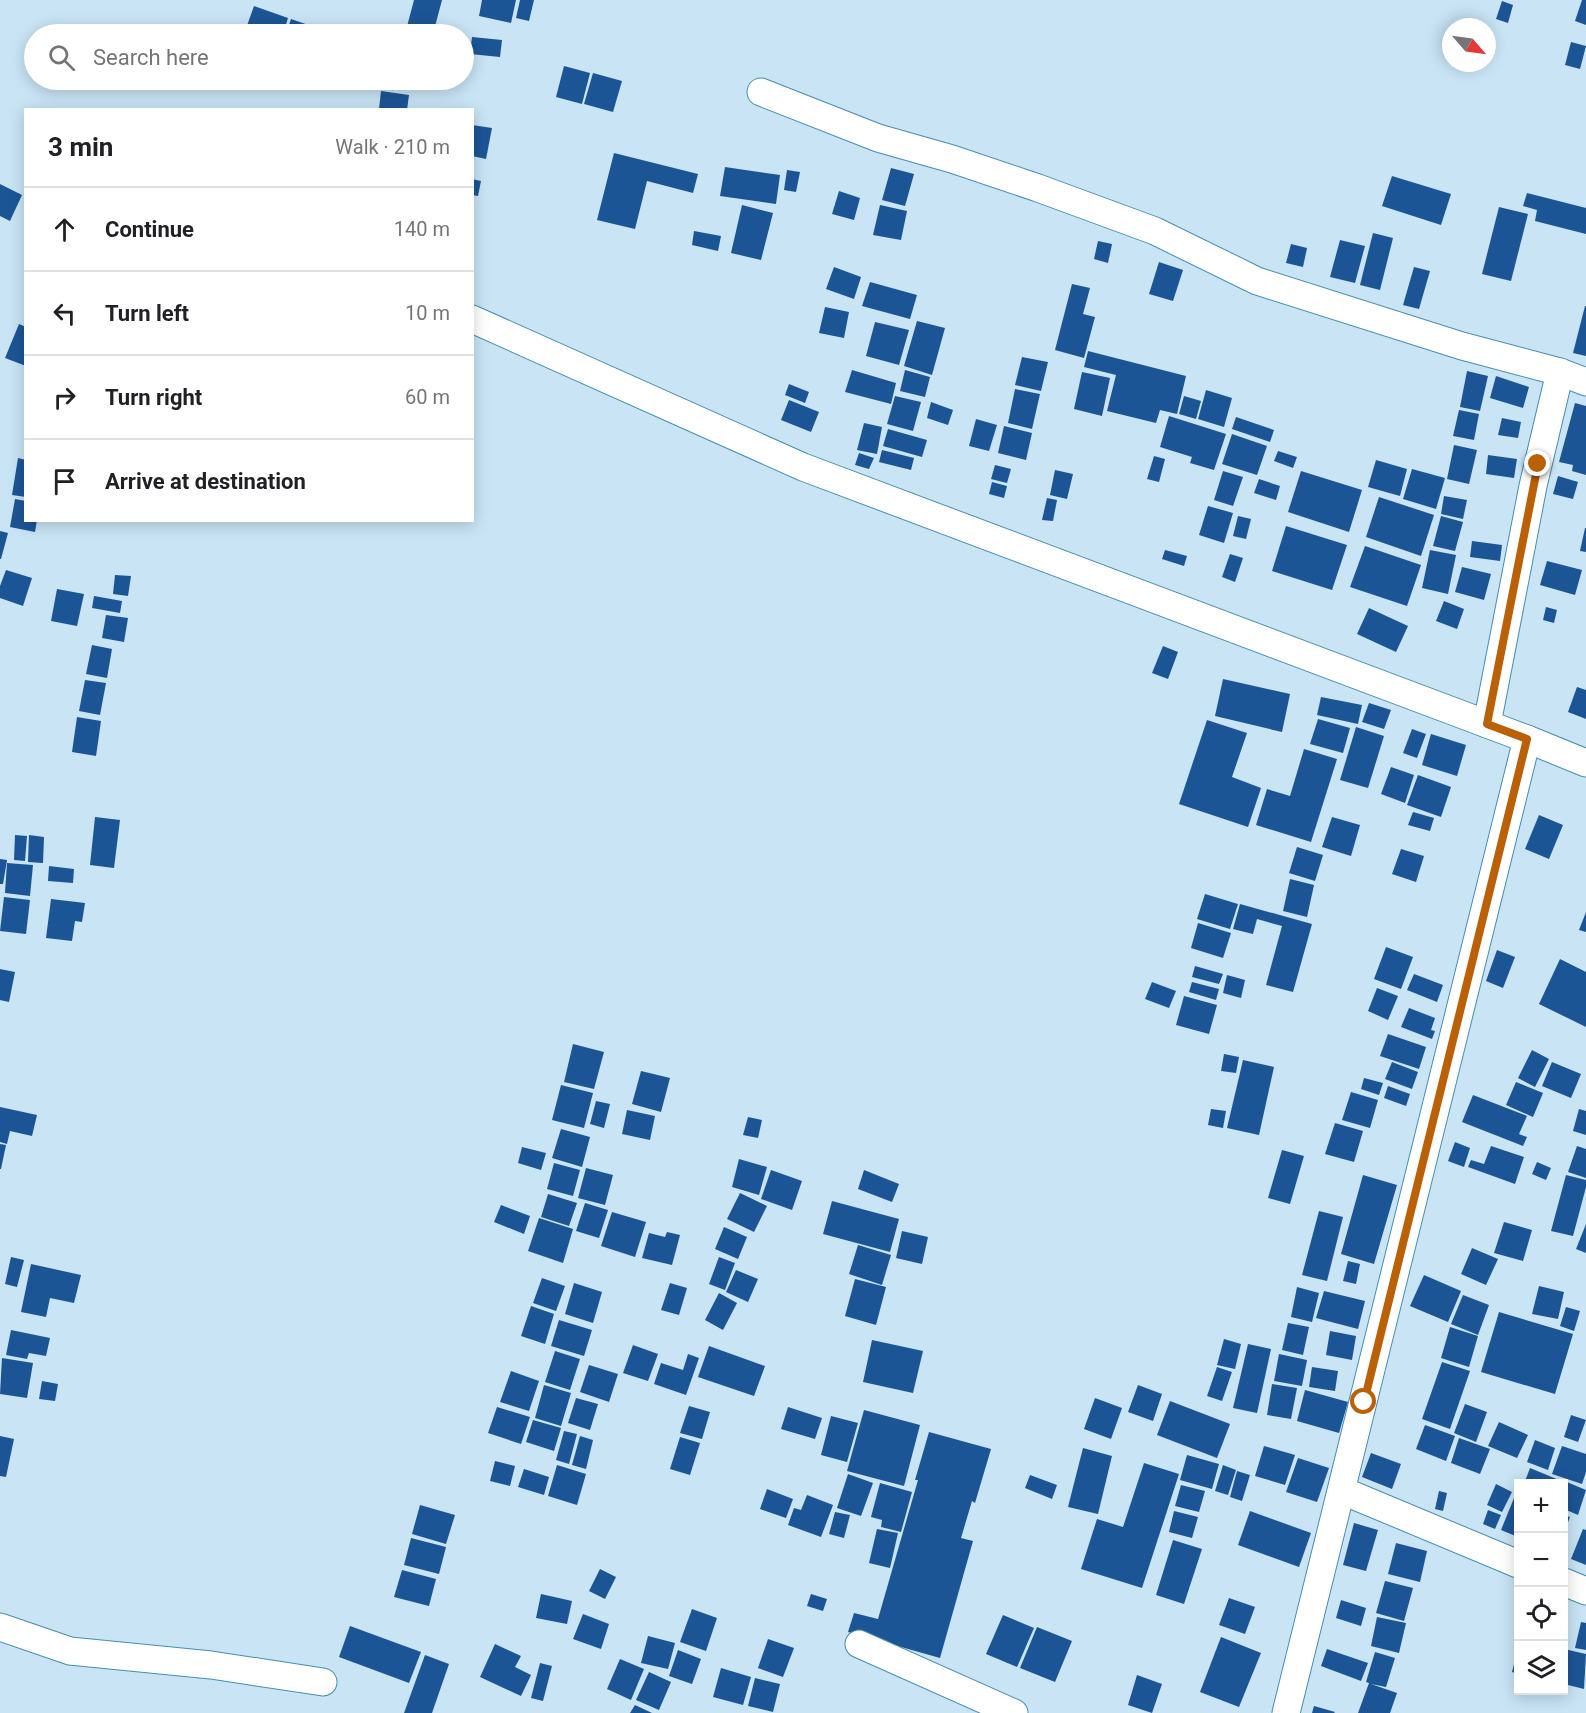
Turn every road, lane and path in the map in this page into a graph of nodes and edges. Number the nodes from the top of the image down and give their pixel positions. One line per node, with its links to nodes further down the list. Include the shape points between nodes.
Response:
1 (761, 92): 3 (street, via 878,138 952,159 1155,231 1257,281 1462,346)
2 (474, 320): 5 (street, via 803,467)
3 (1560, 372): 4 (street); 5 (street, via 1533,486)
4 (1586, 382)
5 (1487, 724): 6 (street)
6 (1527, 739): 7 (street); 8 (street)
7 (1586, 763)
8 (1342, 1491): 9 (street); 16 (street)
9 (1514, 1562)
10 (1568, 1584): 11 (street)
11 (1586, 1591)
12 (0, 1627): 14 (street, via 70,1651 211,1665)
13 (859, 1644): 15 (street)
14 (322, 1682)
15 (1014, 1713)
16 (1286, 1713)

